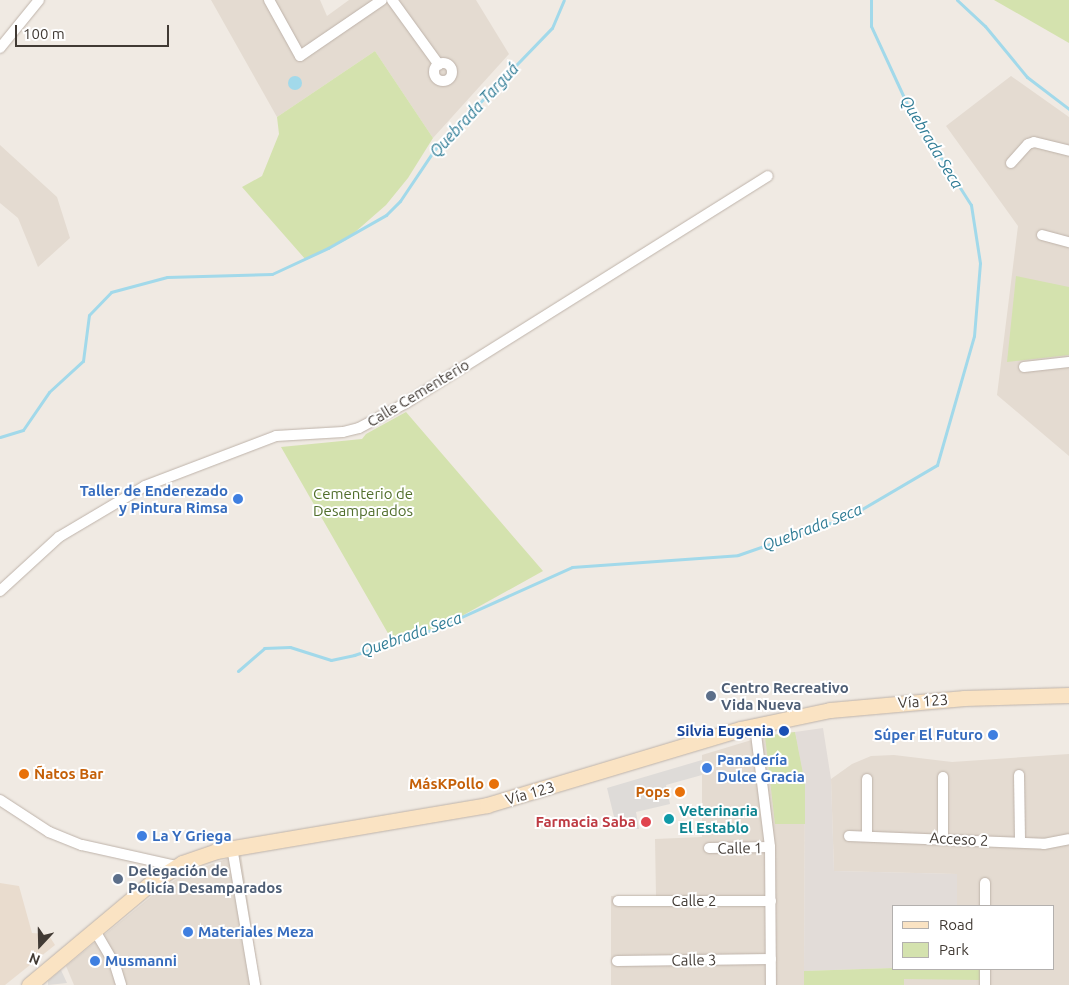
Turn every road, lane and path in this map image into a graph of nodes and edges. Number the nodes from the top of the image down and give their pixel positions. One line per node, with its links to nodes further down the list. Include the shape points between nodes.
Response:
1 (39, 0): 5 (street)
2 (269, 0): 3 (street, via 300,56)
3 (382, 0)
4 (392, 0): 6 (street)
5 (0, 48)
6 (439, 64)
7 (1069, 151): 8 (street, via 1034,142 1028,144)
8 (1011, 163)
9 (768, 176): 14 (street, Calle Cementerio, via 406,403 360,428 276,436 144,486 59,537)
10 (1042, 235): 11 (street)
11 (1069, 242)
12 (1069, 362): 13 (street)
13 (1024, 367)
14 (0, 591)
15 (1069, 695): 16 (main road, Vía 123, via 873,704)
16 (755, 726): 26 (main road, Vía 123, via 487,805); 27 (street)
17 (1019, 774): 25 (street)
18 (943, 777): 23 (street)
19 (867, 779): 22 (street)
20 (0, 800): 29 (street, via 49,832 82,845)
21 (849, 836): 22 (street, Acceso 2)
22 (867, 836): 23 (street, Acceso 2)
23 (943, 838): 25 (street, Acceso 2)
24 (1069, 839): 25 (street, Acceso 2, via 1044,844)
25 (1020, 842)
26 (232, 847): 29 (main road, Vía 123); 40 (street)
27 (770, 847): 28 (street, Calle 1); 32 (street)
28 (709, 848)
29 (176, 866): 34 (main road, Vía 123)
30 (985, 883): 33 (street)
31 (618, 901): 32 (street, Calle 2)
32 (771, 901): 35 (street)
33 (986, 905)
34 (94, 929): 38 (main road, Vía 123); 39 (street, via 115,965)
35 (771, 959): 36 (street, Calle 3); 41 (street)
36 (617, 961)
37 (985, 970): 42 (street)
38 (29, 985)
39 (122, 985)
40 (255, 985)
41 (771, 985)
42 (985, 985)

